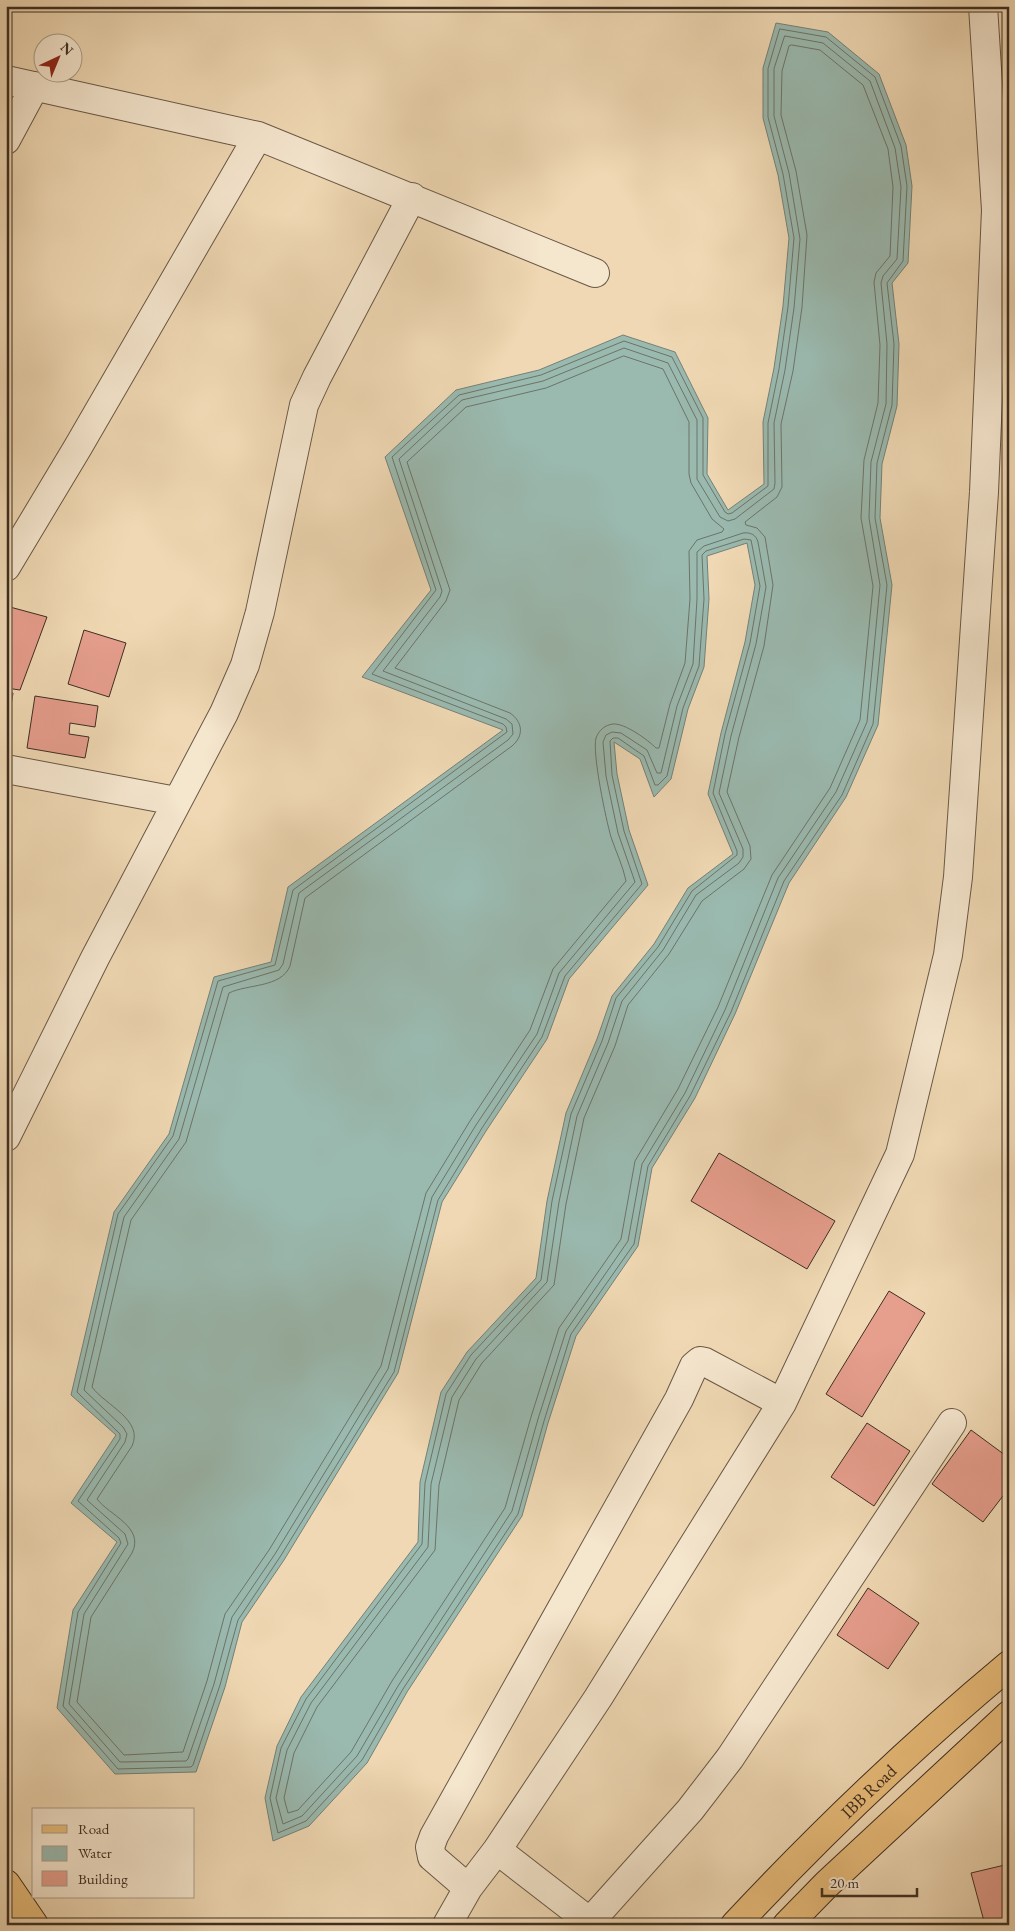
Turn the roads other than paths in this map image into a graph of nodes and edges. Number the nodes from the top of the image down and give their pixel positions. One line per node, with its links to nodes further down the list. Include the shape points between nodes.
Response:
1 (983, 6): 12 (street, via 996,210 984,492 958,877 948,955 900,1154)
2 (6, 80): 3 (street)
3 (35, 86): 4 (street); 5 (street)
4 (258, 136): 6 (street); 8 (street)
5 (6, 140)
6 (412, 197): 7 (street); 10 (street, via 304,405 260,612 245,665 224,713)
7 (595, 273)
8 (6, 567)
9 (6, 768): 10 (street)
10 (176, 801): 11 (street)
11 (6, 1137)
12 (782, 1403): 16 (street, via 598,1698); 18 (street, via 705,1362 700,1361 694,1366 679,1399 434,1836 430,1847 432,1856)
13 (952, 1423): 19 (street, via 730,1758 690,1810)
14 (1009, 1665): 22 (main road, IBB Road, via 796,1860)
15 (1009, 1716): 23 (main road, via 826,1884)
16 (497, 1850): 18 (street); 19 (street)
17 (6, 1884): 20 (main road)
18 (468, 1888): 21 (street)
19 (590, 1923)
20 (34, 1925)
21 (447, 1925)
22 (735, 1925)
23 (787, 1925)

